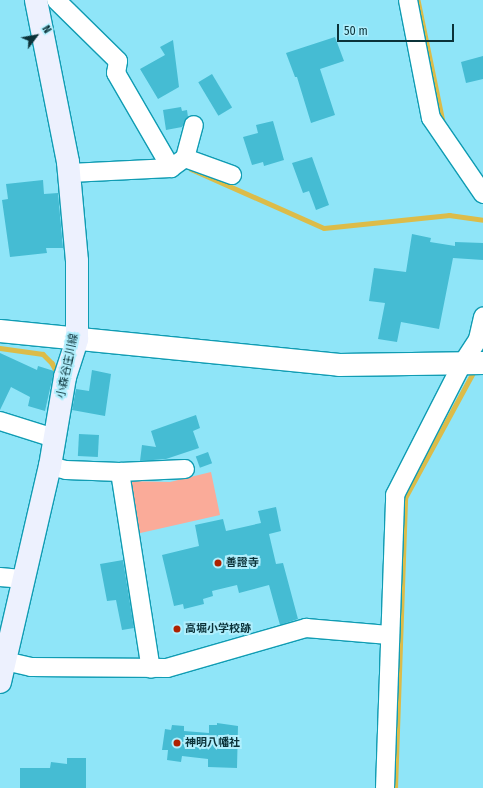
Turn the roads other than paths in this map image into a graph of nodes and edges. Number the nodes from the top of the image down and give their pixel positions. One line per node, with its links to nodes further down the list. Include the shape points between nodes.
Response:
1 (36, 0): 6 (main road, 小森谷庄川線)
2 (56, 0): 5 (street, via 117,67)
3 (408, 0): 8 (street, via 431,118)
4 (194, 125): 5 (street)
5 (178, 163): 6 (street); 7 (street)
6 (70, 173): 11 (main road, 小森谷庄川線, via 77,261)
7 (232, 175)
8 (483, 194)
9 (483, 317): 13 (street, via 478,339)
10 (0, 331): 11 (street)
11 (76, 339): 13 (street, via 339,365); 15 (main road, 小森谷庄川線, via 65,377)
12 (483, 363): 13 (street)
13 (462, 364): 21 (street, via 395,495)
14 (0, 421): 15 (street)
15 (54, 438): 16 (main road, 小森谷庄川線)
16 (50, 466): 18 (street, via 66,470); 20 (main road, 小森谷庄川線)
17 (185, 469): 18 (street)
18 (120, 472): 24 (street)
19 (0, 577): 20 (street)
20 (24, 579): 22 (main road, 小森谷庄川線)
21 (389, 635): 24 (street, via 306,628 167,668); 26 (street)
22 (5, 638): 23 (main road, 小森谷庄川線)
23 (5, 661): 24 (street, via 31,667); 25 (main road, 小森谷庄川線)
24 (150, 669)
25 (0, 682)
26 (384, 788)

